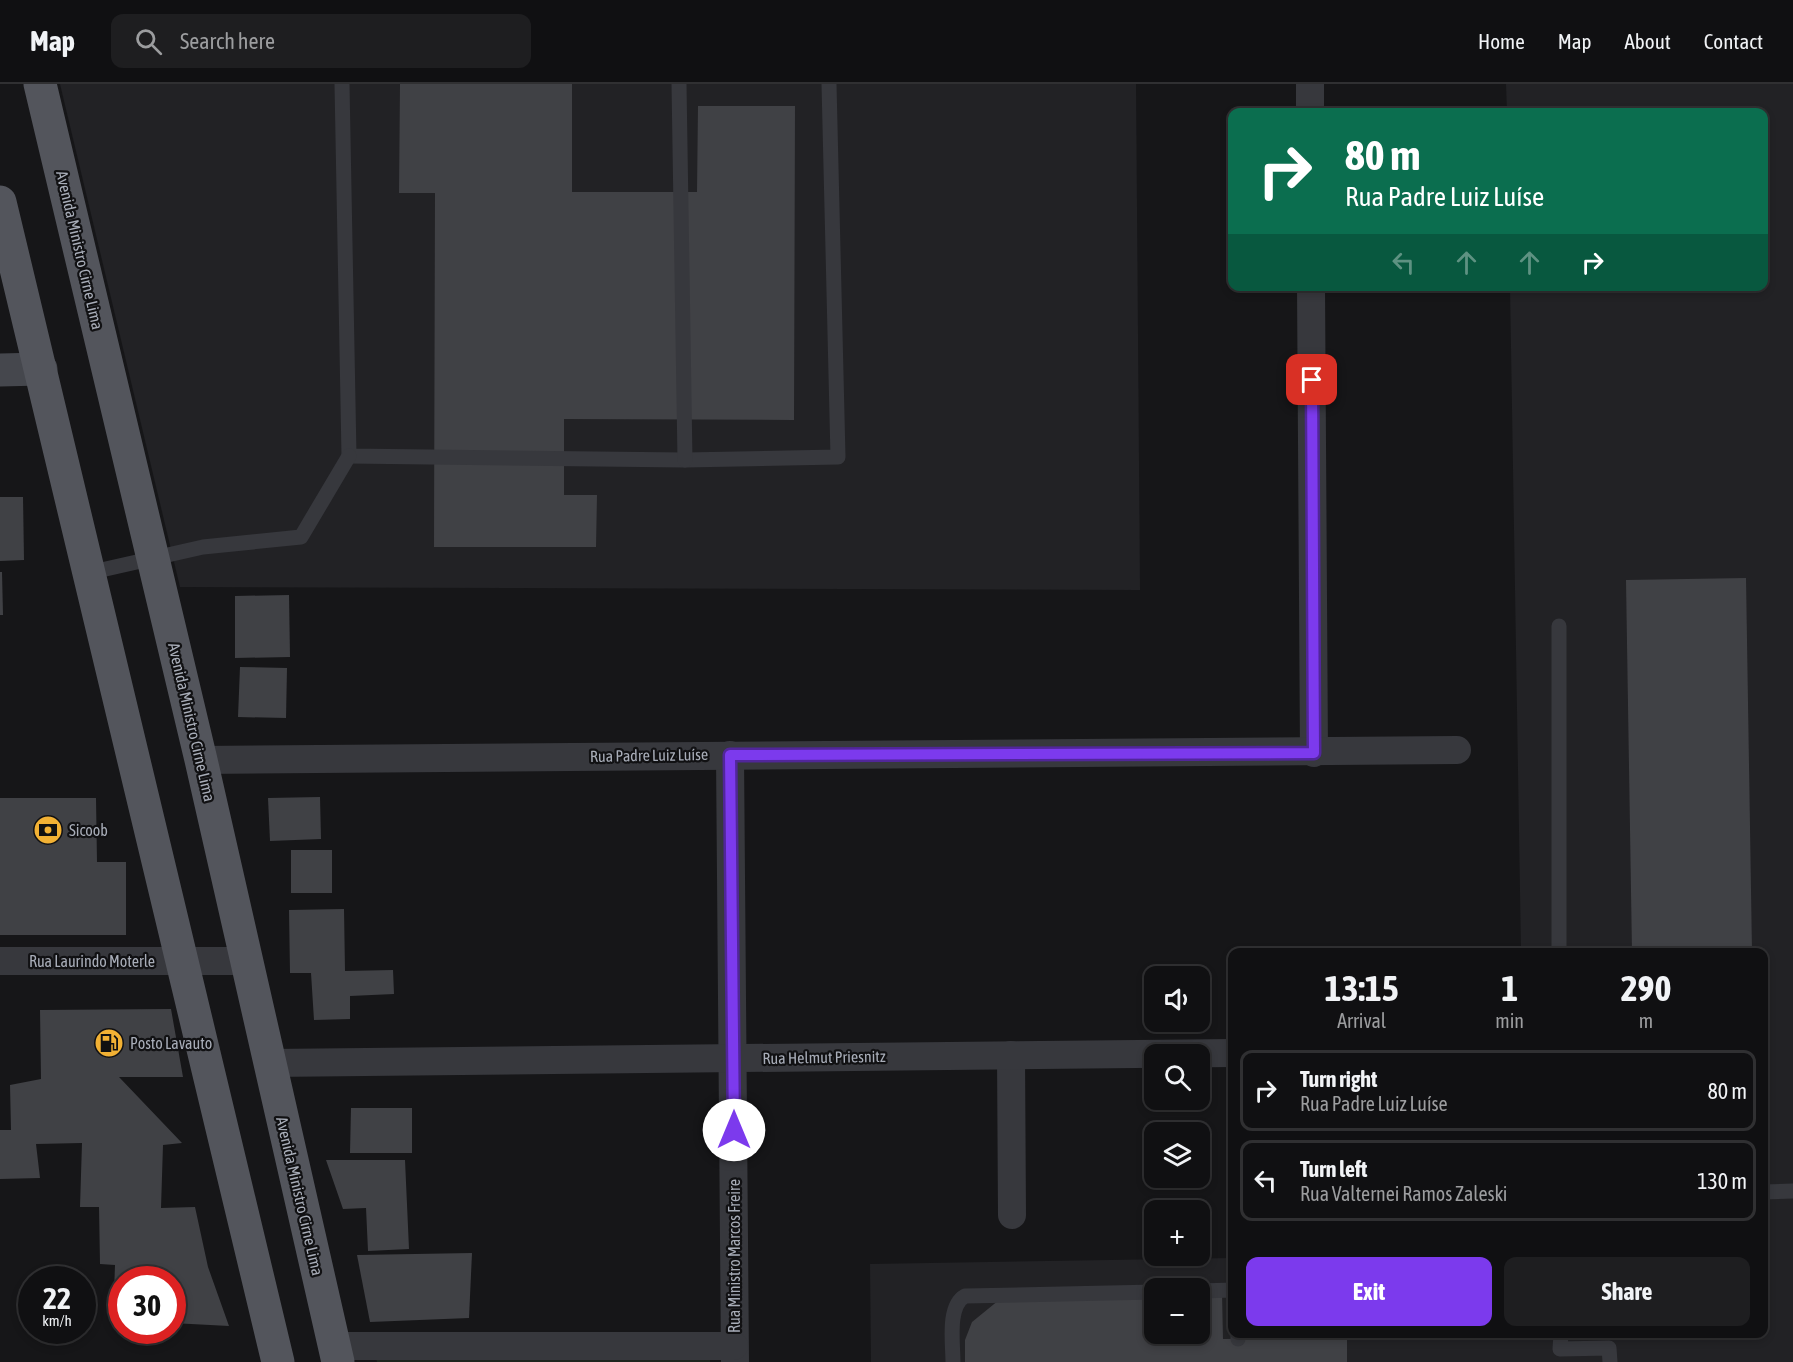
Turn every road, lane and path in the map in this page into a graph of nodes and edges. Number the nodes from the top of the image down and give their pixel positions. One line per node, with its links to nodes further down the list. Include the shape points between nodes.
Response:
1 (40, 84): 13 (main road, Avenida Ministro Cirne Lima)
2 (342, 84): 11 (lane)
3 (679, 84): 12 (lane)
4 (829, 84): 12 (lane, via 838,457)
5 (1310, 84): 6 (street)
6 (1310, 108)
7 (0, 202): 9 (main road)
8 (1311, 291): 17 (street)
9 (41, 369): 10 (street); 14 (main road)
10 (0, 370)
11 (349, 456): 12 (lane); 13 (lane, via 301,537 202,547)
12 (685, 460)
13 (153, 557): 14 (lane); 19 (main road, Avenida Ministro Cirne Lima)
14 (87, 573): 21 (main road)
15 (1559, 626): 20 (lane)
16 (1457, 750): 17 (street, Rua Padre Luiz Luíse)
17 (1314, 753): 18 (street, Rua Padre Luiz Luíse)
18 (730, 755): 19 (street, Rua Padre Luiz Luíse); 26 (street, Rua Ministro Marcos Freire)
19 (201, 760): 23 (main road, Avenida Ministro Cirne Lima)
20 (1559, 948)
21 (184, 960): 22 (street, Rua Laurindo Moterle); 23 (street, Rua Laurindo Moterle); 37 (main road)
22 (0, 961)
23 (247, 961): 27 (main road, Avenida Ministro Cirne Lima)
24 (1228, 1053): 25 (street, Rua Helmut Priesnitz)
25 (1011, 1055): 26 (street, Rua Helmut Priesnitz); 30 (street)
26 (734, 1058): 27 (street, Rua Helmut Priesnitz); 36 (street, Rua Ministro Marcos Freire)
27 (270, 1063): 35 (main road, Avenida Ministro Cirne Lima)
28 (1793, 1191): 29 (lane)
29 (1768, 1192)
30 (1012, 1215)
31 (1228, 1290): 32 (lane)
32 (1210, 1291)
33 (1144, 1292): 38 (lane, via 965,1296 959,1299 954,1312)
34 (1561, 1338): 39 (lane, via 1560,1349 1609,1348)
35 (336, 1354): 36 (street)
36 (734, 1354)
37 (278, 1362)
38 (953, 1362)
39 (1610, 1362)

